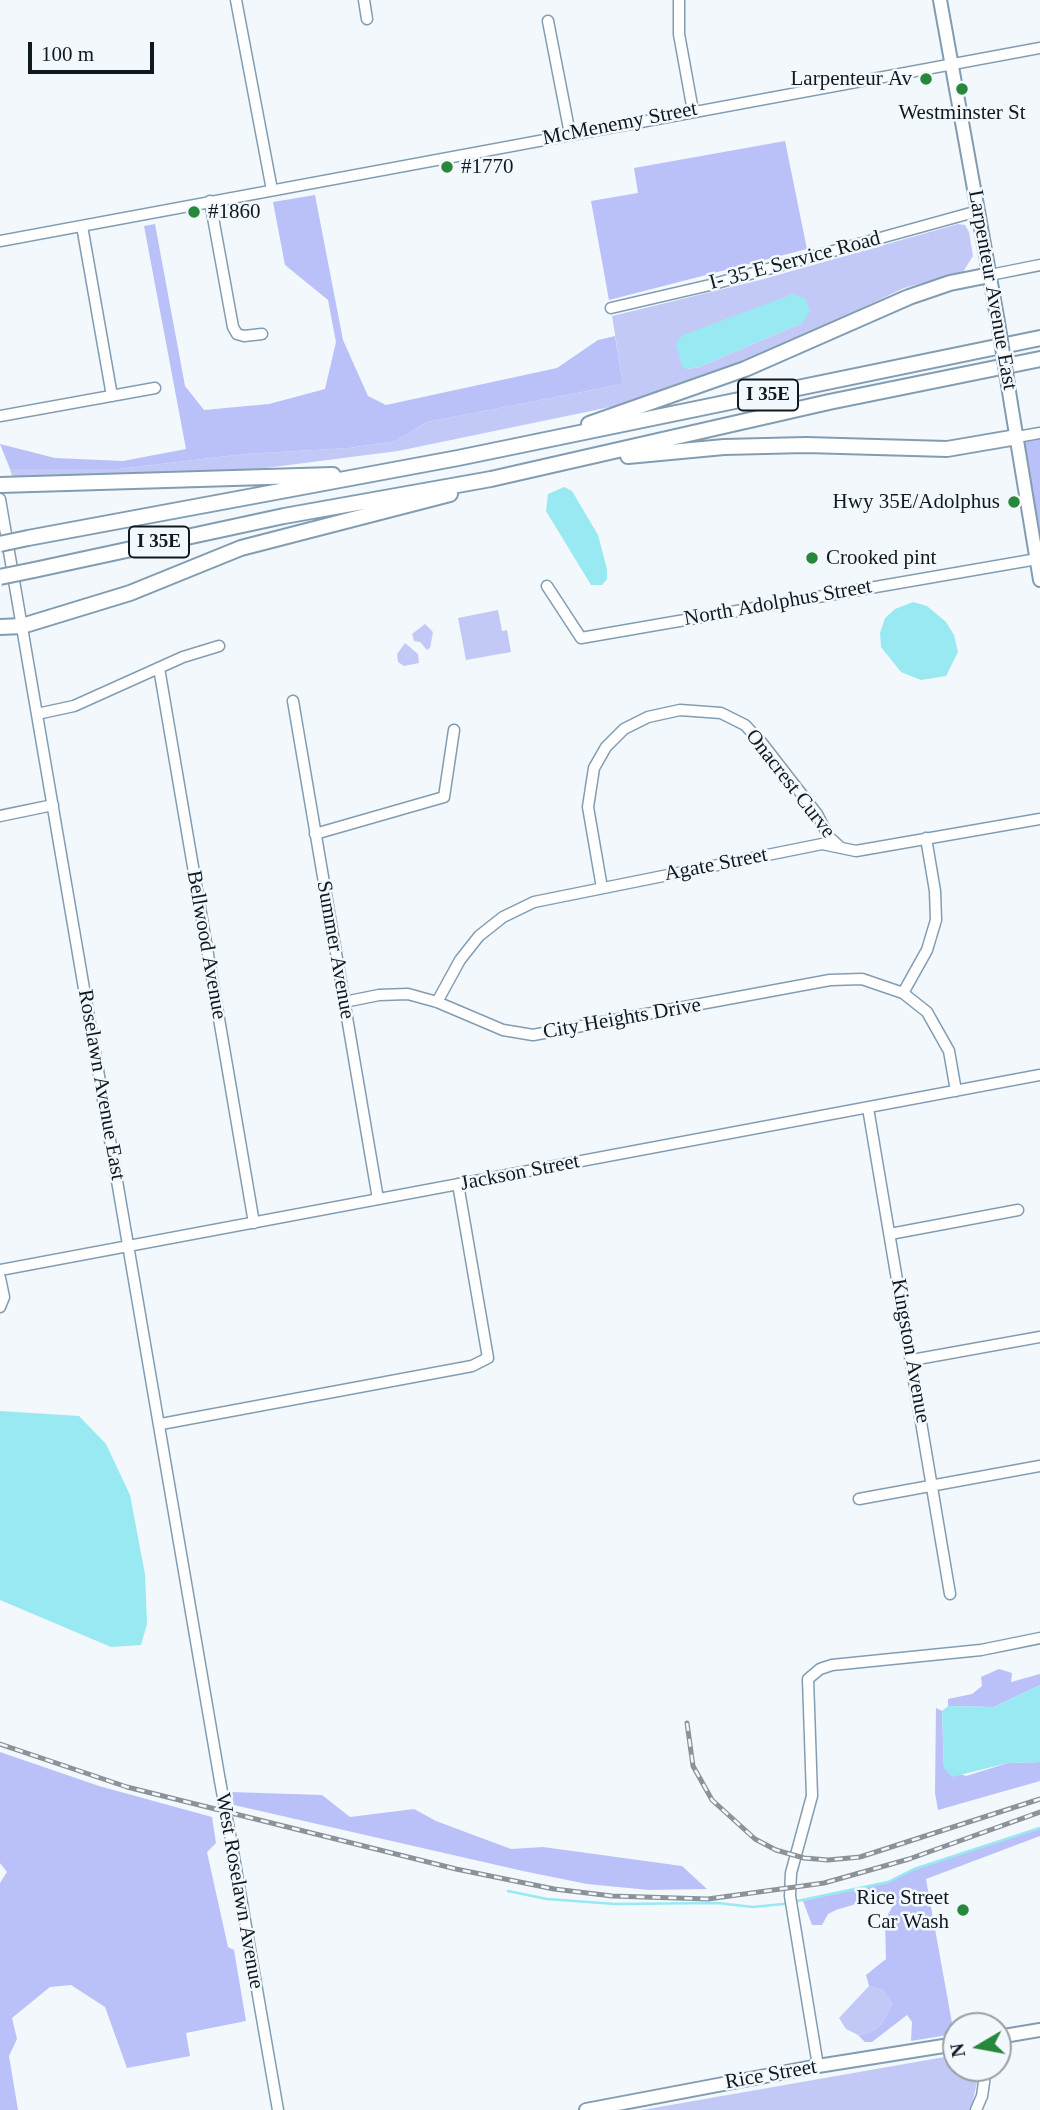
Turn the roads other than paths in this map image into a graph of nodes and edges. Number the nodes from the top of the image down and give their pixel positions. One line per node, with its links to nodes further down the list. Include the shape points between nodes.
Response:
1 (236, 0): 11 (street)
2 (364, 0): 5 (street)
3 (679, 0): 9 (street, via 679,34)
4 (940, 0): 8 (main road, Larpenteur Avenue East)
5 (367, 19)
6 (548, 21): 10 (street)
7 (1040, 48): 8 (street, McMenemy Street)
8 (953, 64): 9 (street, McMenemy Street); 13 (main road, Larpenteur Avenue East)
9 (693, 111): 10 (street, McMenemy Street)
10 (570, 134): 11 (street, McMenemy Street)
11 (272, 190): 12 (street, McMenemy Street)
12 (210, 201): 14 (street, McMenemy Street); 19 (street, via 233,327 244,336)
13 (978, 211): 17 (main road, Larpenteur Avenue East); 18 (street, I- 35 E Service Road)
14 (82, 226): 15 (street, McMenemy Street); 23 (street)
15 (0, 241)
16 (1040, 265): 17 (street)
17 (990, 275): 26 (main road, Larpenteur Avenue East, bridge); 27 (highway, via 909,297 745,369)
18 (611, 308)
19 (262, 334)
20 (1040, 338): 27 (highway, I 35E)
21 (1040, 359): 28 (highway, I 35E)
22 (155, 388): 23 (street)
23 (112, 396): 24 (street)
24 (0, 416)
25 (1040, 433): 26 (street)
26 (1017, 438): 28 (highway, via 947,449 724,447); 34 (main road, Larpenteur Avenue East)
27 (534, 443): 29 (highway, I 35E)
28 (571, 462): 30 (highway, I 35E)
29 (380, 473): 31 (highway); 33 (highway, I 35E, bridge)
30 (491, 479): 35 (highway, I 35E, bridge, via 284,516); 38 (highway, via 427,502 242,548 130,593)
31 (0, 485)
32 (0, 499): 38 (street, Roselawn Avenue East)
33 (0, 544)
34 (1037, 559): 36 (main road, Larpenteur Avenue East); 37 (street, North Adolphus Street, via 581,638)
35 (0, 577)
36 (1040, 580)
37 (547, 586)
38 (22, 626): 39 (highway); 43 (street, Roselawn Avenue East)
39 (0, 627)
40 (219, 646): 41 (street)
41 (159, 668): 43 (street, via 74,706); 61 (street, Bellwood Avenue)
42 (293, 701): 48 (street, Summer Avenue)
43 (37, 714): 45 (street, Roselawn Avenue East)
44 (454, 730): 48 (street, via 444,797)
45 (53, 805): 46 (street); 63 (street, Roselawn Avenue East)
46 (0, 816)
47 (1040, 819): 49 (street, Agate Street)
48 (316, 834): 53 (street, Summer Avenue)
49 (926, 838): 50 (street, Agate Street, via 856,851); 52 (street, via 936,920 927,950)
50 (840, 847): 51 (street, Agate Street, via 822,844); 51 (street, Onacrest Curve, via 745,725 721,713 680,710 648,717 624,729 594,768 588,807)
51 (602, 888): 54 (street, Agate Street, via 534,902 503,917 469,947)
52 (903, 993): 54 (street, City Heights Drive, via 862,979 830,980 533,1035 503,1030); 56 (street, via 927,1013 943,1037)
53 (344, 1002): 54 (street, City Heights Drive, via 393,994); 59 (street, Summer Avenue)
54 (437, 1002)
55 (1040, 1075): 56 (street, Jackson Street)
56 (956, 1091): 57 (street, Jackson Street)
57 (868, 1108): 58 (street, Jackson Street); 62 (street, Kingston Avenue)
58 (458, 1184): 59 (street, Jackson Street); 69 (street, via 488,1358 472,1366)
59 (378, 1199): 61 (street, Jackson Street)
60 (1018, 1210): 62 (street)
61 (254, 1223): 63 (street, Jackson Street)
62 (890, 1234): 68 (street, Kingston Avenue)
63 (129, 1246): 64 (street, Jackson Street); 69 (street, Roselawn Avenue East)
64 (0, 1270)
65 (0, 1278): 66 (street, via 4,1297)
66 (0, 1307)
67 (1040, 1336): 68 (street)
68 (912, 1360): 71 (street, Kingston Avenue)
69 (161, 1424): 75 (street, Roselawn Avenue East)
70 (1040, 1466): 71 (street)
71 (934, 1484): 72 (street); 73 (street, Kingston Avenue)
72 (859, 1499)
73 (950, 1594)
74 (1040, 1638): 79 (street, via 981,1650 832,1665 813,1674 806,1688 812,1796 791,1873 790,1896)
75 (200, 1671): 81 (street, West Roselawn Avenue, bridge)
76 (1040, 2030): 77 (main road)
77 (1012, 2035)
78 (942, 2047): 79 (main road, Rice Street)
79 (818, 2066): 82 (main road, Rice Street)
80 (984, 2082): 83 (street)
81 (278, 2110)
82 (586, 2110)
83 (976, 2110)

